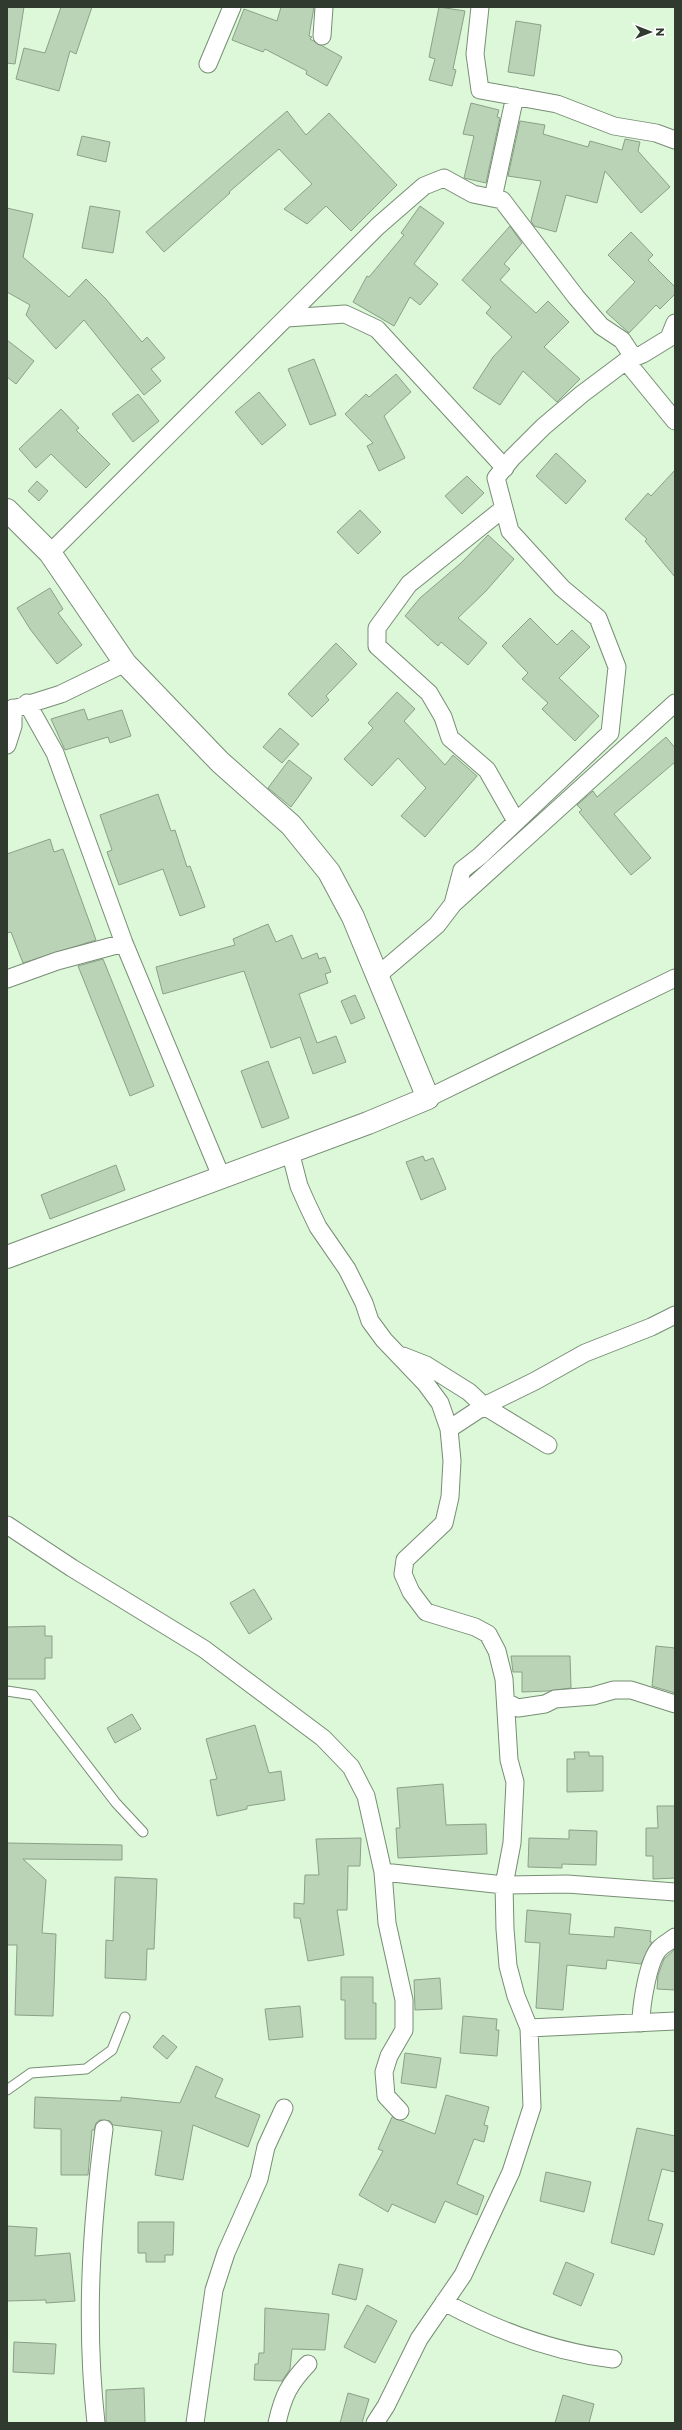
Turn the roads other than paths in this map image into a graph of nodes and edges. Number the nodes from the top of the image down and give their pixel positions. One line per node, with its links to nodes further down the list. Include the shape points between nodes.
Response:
1 (232, 7): 5 (street)
2 (324, 7): 4 (street)
3 (480, 7): 6 (street, via 474,54 480,90)
4 (322, 36)
5 (208, 64)
6 (515, 96): 7 (street, via 557,104 614,126 656,133); 8 (street)
7 (675, 140)
8 (493, 198): 9 (street, via 473,194 444,178 424,186 378,226); 11 (street, via 502,200 601,326 622,340)
9 (287, 318): 13 (street, via 345,314 377,329); 16 (street)
10 (675, 323): 11 (street, via 669,338)
11 (630, 359): 12 (street); 13 (street, via 543,427)
12 (675, 421)
13 (505, 468): 14 (street, via 496,478)
14 (504, 508): 21 (street, via 510,531 562,588 598,618 617,667 610,733); 21 (street, via 409,584 377,628 377,646 430,693 450,738 487,770)
15 (7, 510): 16 (street)
16 (50, 553): 17 (street)
17 (124, 663): 19 (street, via 61,694); 24 (street, via 220,762 291,825 329,872 353,917)
18 (675, 703): 22 (street)
19 (16, 707): 20 (street); 23 (street, via 55,753)
20 (7, 745)
21 (516, 821): 22 (street, via 462,870)
22 (453, 904): 24 (street, via 437,925)
23 (124, 943): 26 (street, via 57,961); 29 (street)
24 (377, 976): 27 (street)
25 (675, 978): 27 (street)
26 (7, 979)
27 (428, 1098): 28 (street)
28 (290, 1151): 29 (street); 32 (street, via 299,1186 318,1227 347,1269 370,1321)
29 (221, 1176): 30 (street)
30 (7, 1257)
31 (675, 1315): 33 (street, via 585,1353)
32 (399, 1355): 33 (street, via 426,1365 469,1392); 34 (street, via 440,1403)
33 (484, 1406): 34 (street); 35 (street)
34 (449, 1429): 39 (street, via 452,1461 450,1497 444,1523 405,1560 403,1574 411,1592 426,1612 488,1634 499,1658)
35 (548, 1444)
36 (7, 1525): 41 (street, via 204,1649 323,1738 351,1767 366,1796)
37 (7, 1691): 40 (lane, via 33,1695 116,1803)
38 (675, 1704): 39 (street, via 631,1690 614,1690 593,1696 555,1699 545,1704)
39 (512, 1705): 42 (street, via 506,1720 509,1760 515,1782 515,1801 512,1843)
40 (143, 1832)
41 (383, 1872): 42 (street); 51 (street, via 387,1923 404,2000 404,2030 388,2056 384,2072 386,2096)
42 (504, 1885): 43 (street, via 567,1884); 48 (street, via 508,1966 516,1996)
43 (675, 1892)
44 (675, 1937): 47 (street, via 659,1948 645,1985)
45 (125, 2017): 49 (lane, via 112,2050 86,2069 31,2073)
46 (675, 2021): 47 (street)
47 (641, 2023): 48 (street)
48 (529, 2028): 53 (street, via 532,2107 528,2124 498,2204 462,2275)
49 (7, 2090)
50 (284, 2108): 57 (street, via 266,2147 259,2180 226,2253 214,2290)
51 (400, 2111)
52 (104, 2128): 56 (street, via 94,2204 89,2288)
53 (444, 2302): 54 (street, via 534,2341 581,2355); 59 (street, via 419,2339)
54 (612, 2359)
55 (308, 2364): 58 (street, via 292,2381 282,2399)
56 (96, 2423)
57 (195, 2423)
58 (277, 2423)
59 (375, 2423)

